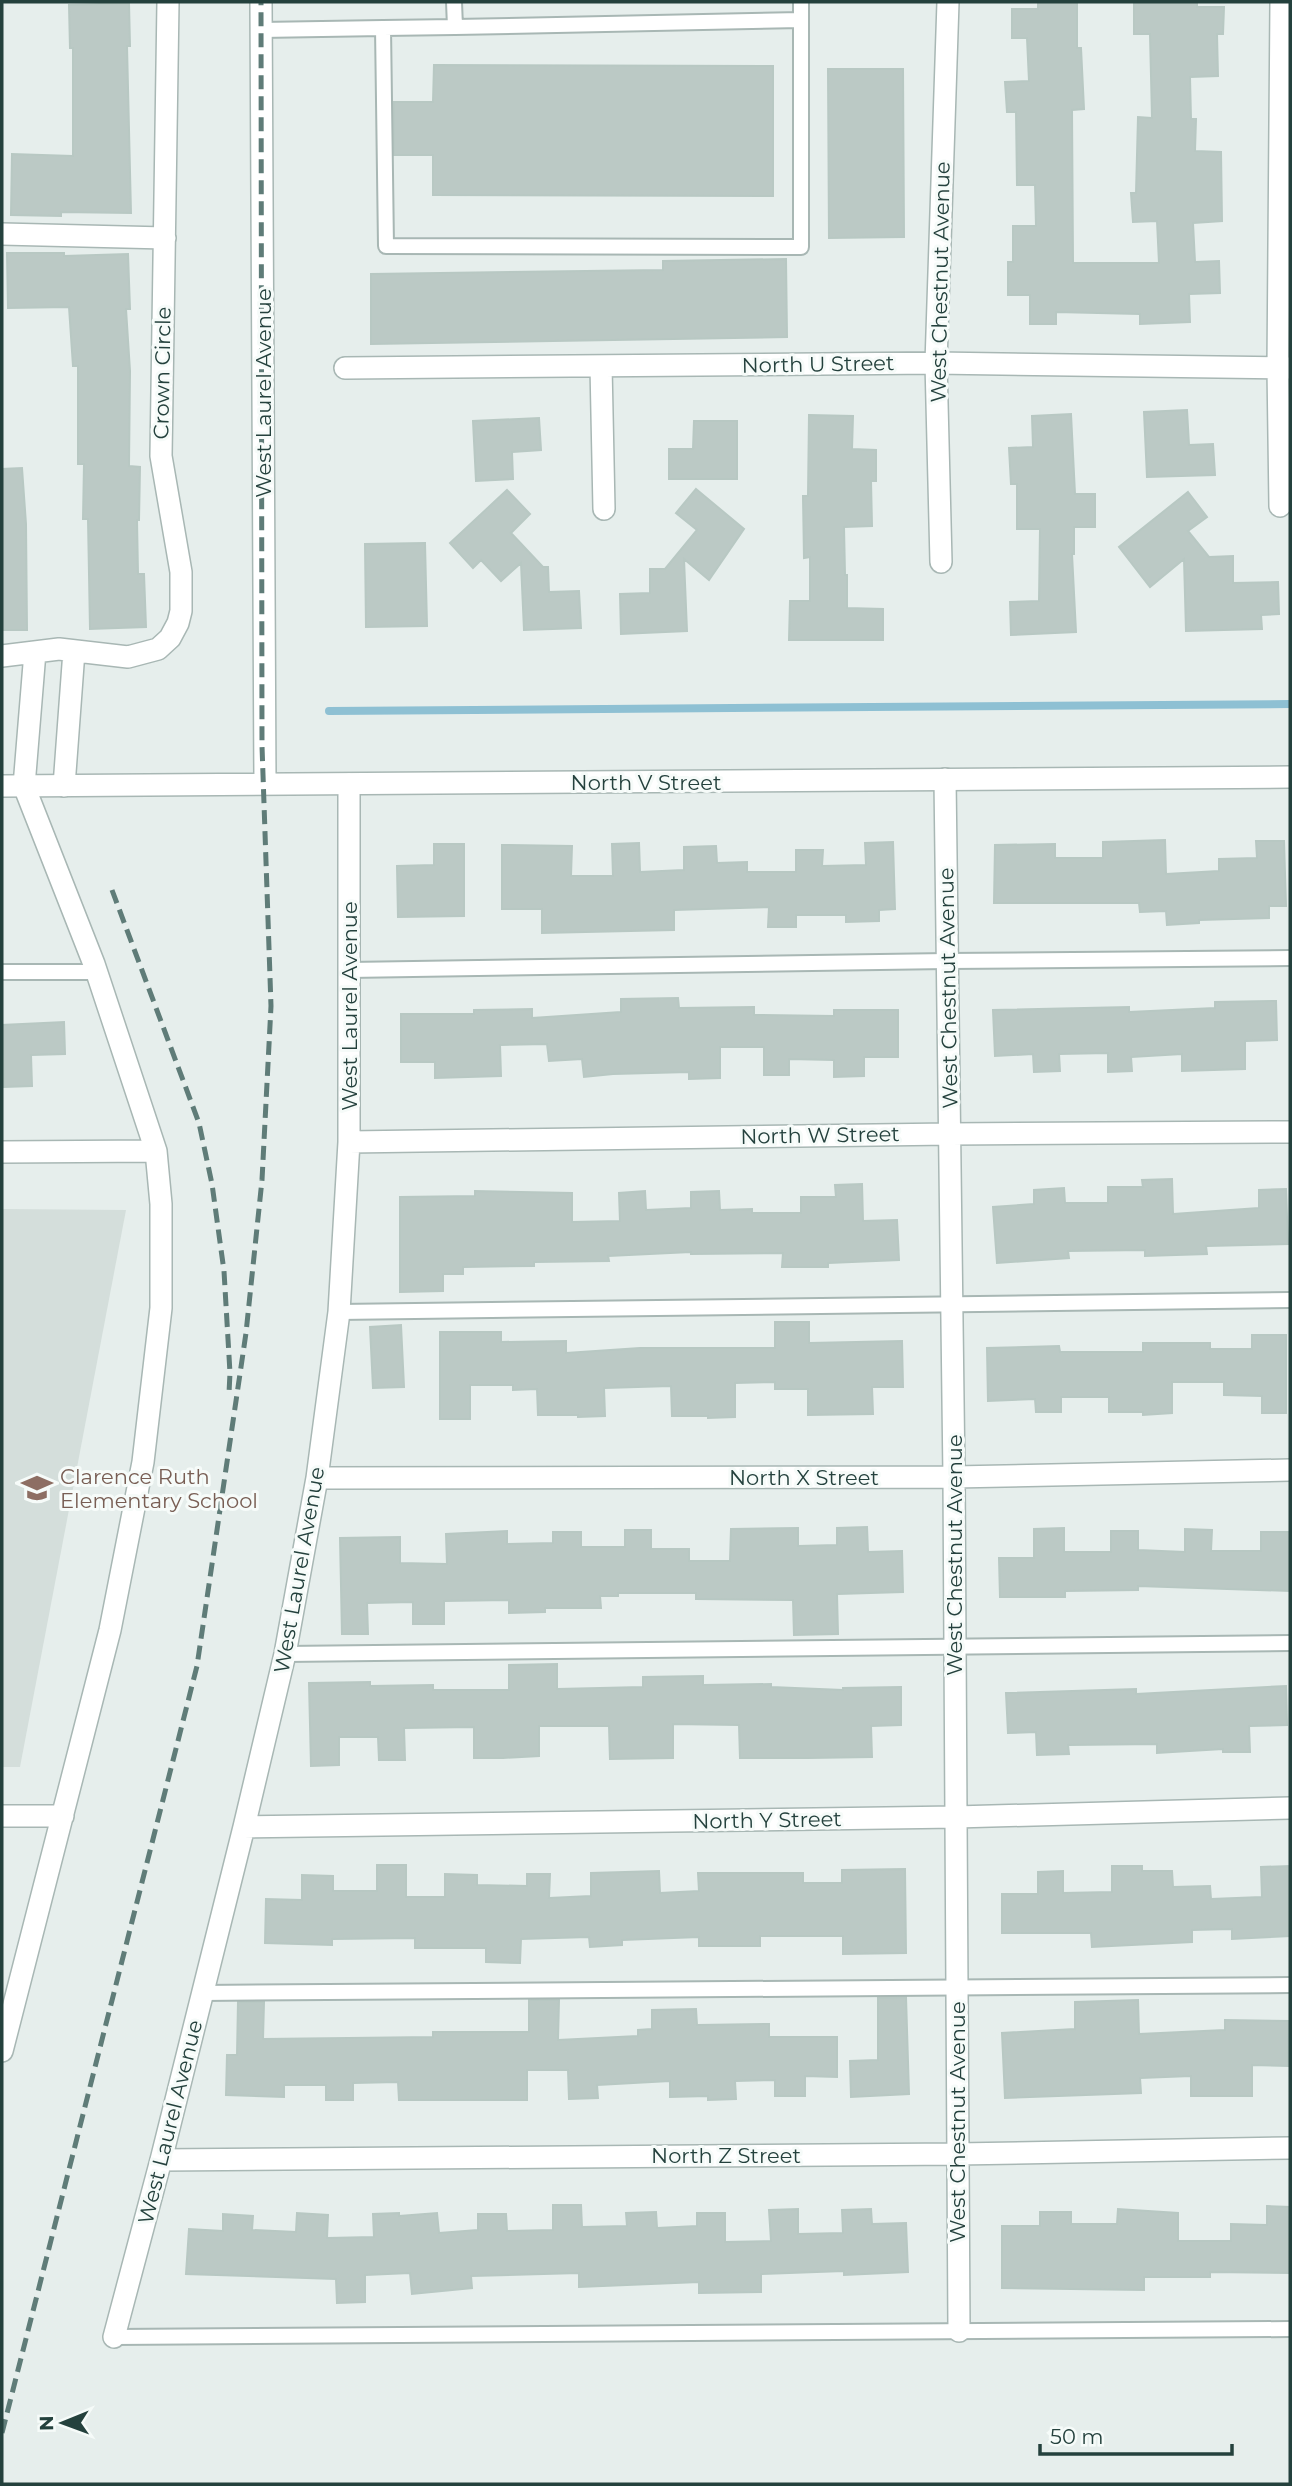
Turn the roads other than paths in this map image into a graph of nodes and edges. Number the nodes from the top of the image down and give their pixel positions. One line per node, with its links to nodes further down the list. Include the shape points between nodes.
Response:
1 (168, 2): 12 (street, Crown Circle)
2 (261, 2): 10 (street, West Laurel Avenue)
3 (454, 2): 8 (lane)
4 (801, 2): 7 (lane)
5 (948, 2): 13 (street, West Chestnut Avenue)
6 (1281, 2): 16 (street)
7 (801, 20): 8 (lane); 9 (lane, via 801,247 386,246)
8 (455, 27): 9 (lane)
9 (383, 28): 10 (lane)
10 (261, 30): 26 (street, West Laurel Avenue)
11 (2, 234): 12 (street)
12 (164, 238): 20 (street, Crown Circle, via 161,456 181,572 181,611 170,638 158,649 128,657)
13 (936, 363): 14 (street, North U Street); 16 (street, North U Street); 19 (street, West Chestnut Avenue)
14 (601, 366): 15 (street, North U Street); 18 (street)
15 (345, 368)
16 (1284, 368): 17 (street)
17 (1280, 506)
18 (604, 509)
19 (941, 562)
20 (74, 651): 21 (street, Crown Circle); 29 (street)
21 (35, 652): 22 (street, Crown Circle); 28 (street)
22 (2, 656)
23 (1290, 777): 24 (street, North V Street)
24 (945, 779): 25 (street, North V Street); 31 (street, West Chestnut Avenue)
25 (349, 784): 26 (street, North V Street); 32 (street, West Laurel Avenue)
26 (265, 785): 29 (street, North V Street)
27 (2, 786): 28 (street, North V Street)
28 (24, 786): 29 (street, North V Street); 34 (street)
29 (64, 786)
30 (1290, 958): 31 (lane)
31 (947, 961): 32 (lane); 36 (street, West Chestnut Avenue)
32 (349, 970): 37 (street, West Laurel Avenue)
33 (2, 972): 34 (lane)
34 (96, 972): 38 (street)
35 (1290, 1132): 36 (street, North W Street)
36 (950, 1134): 37 (street, North W Street); 41 (street, West Chestnut Avenue)
37 (349, 1142): 42 (street, West Laurel Avenue)
38 (156, 1151): 39 (street); 51 (street, via 161,1204 160,1308 143,1462 110,1630)
39 (2, 1152)
40 (1290, 1300): 41 (lane)
41 (952, 1306): 42 (lane); 44 (street, West Chestnut Avenue)
42 (339, 1312): 45 (street, West Laurel Avenue)
43 (1290, 1470): 44 (street, North X Street)
44 (954, 1477): 45 (street, North X Street); 47 (street, West Chestnut Avenue)
45 (317, 1478): 48 (street, West Laurel Avenue)
46 (1290, 1643): 47 (lane)
47 (955, 1645): 48 (lane); 52 (street, West Chestnut Avenue)
48 (285, 1654): 53 (street, West Laurel Avenue)
49 (1290, 1808): 52 (street, North Y Street)
50 (2, 1816): 51 (street)
51 (63, 1816): 57 (street)
52 (956, 1818): 53 (street, North Y Street); 55 (street, West Chestnut Avenue)
53 (244, 1827): 56 (street, West Laurel Avenue)
54 (1290, 1985): 55 (lane)
55 (956, 1987): 56 (lane); 60 (street, West Chestnut Avenue)
56 (202, 1993): 61 (street, West Laurel Avenue)
57 (9, 1996): 58 (street)
58 (2, 2051)
59 (1290, 2148): 60 (street, North Z Street)
60 (957, 2154): 61 (street, North Z Street); 63 (street, West Chestnut Avenue)
61 (161, 2160): 64 (street, West Laurel Avenue)
62 (1290, 2329): 63 (lane)
63 (959, 2331): 64 (lane)
64 (114, 2337)

